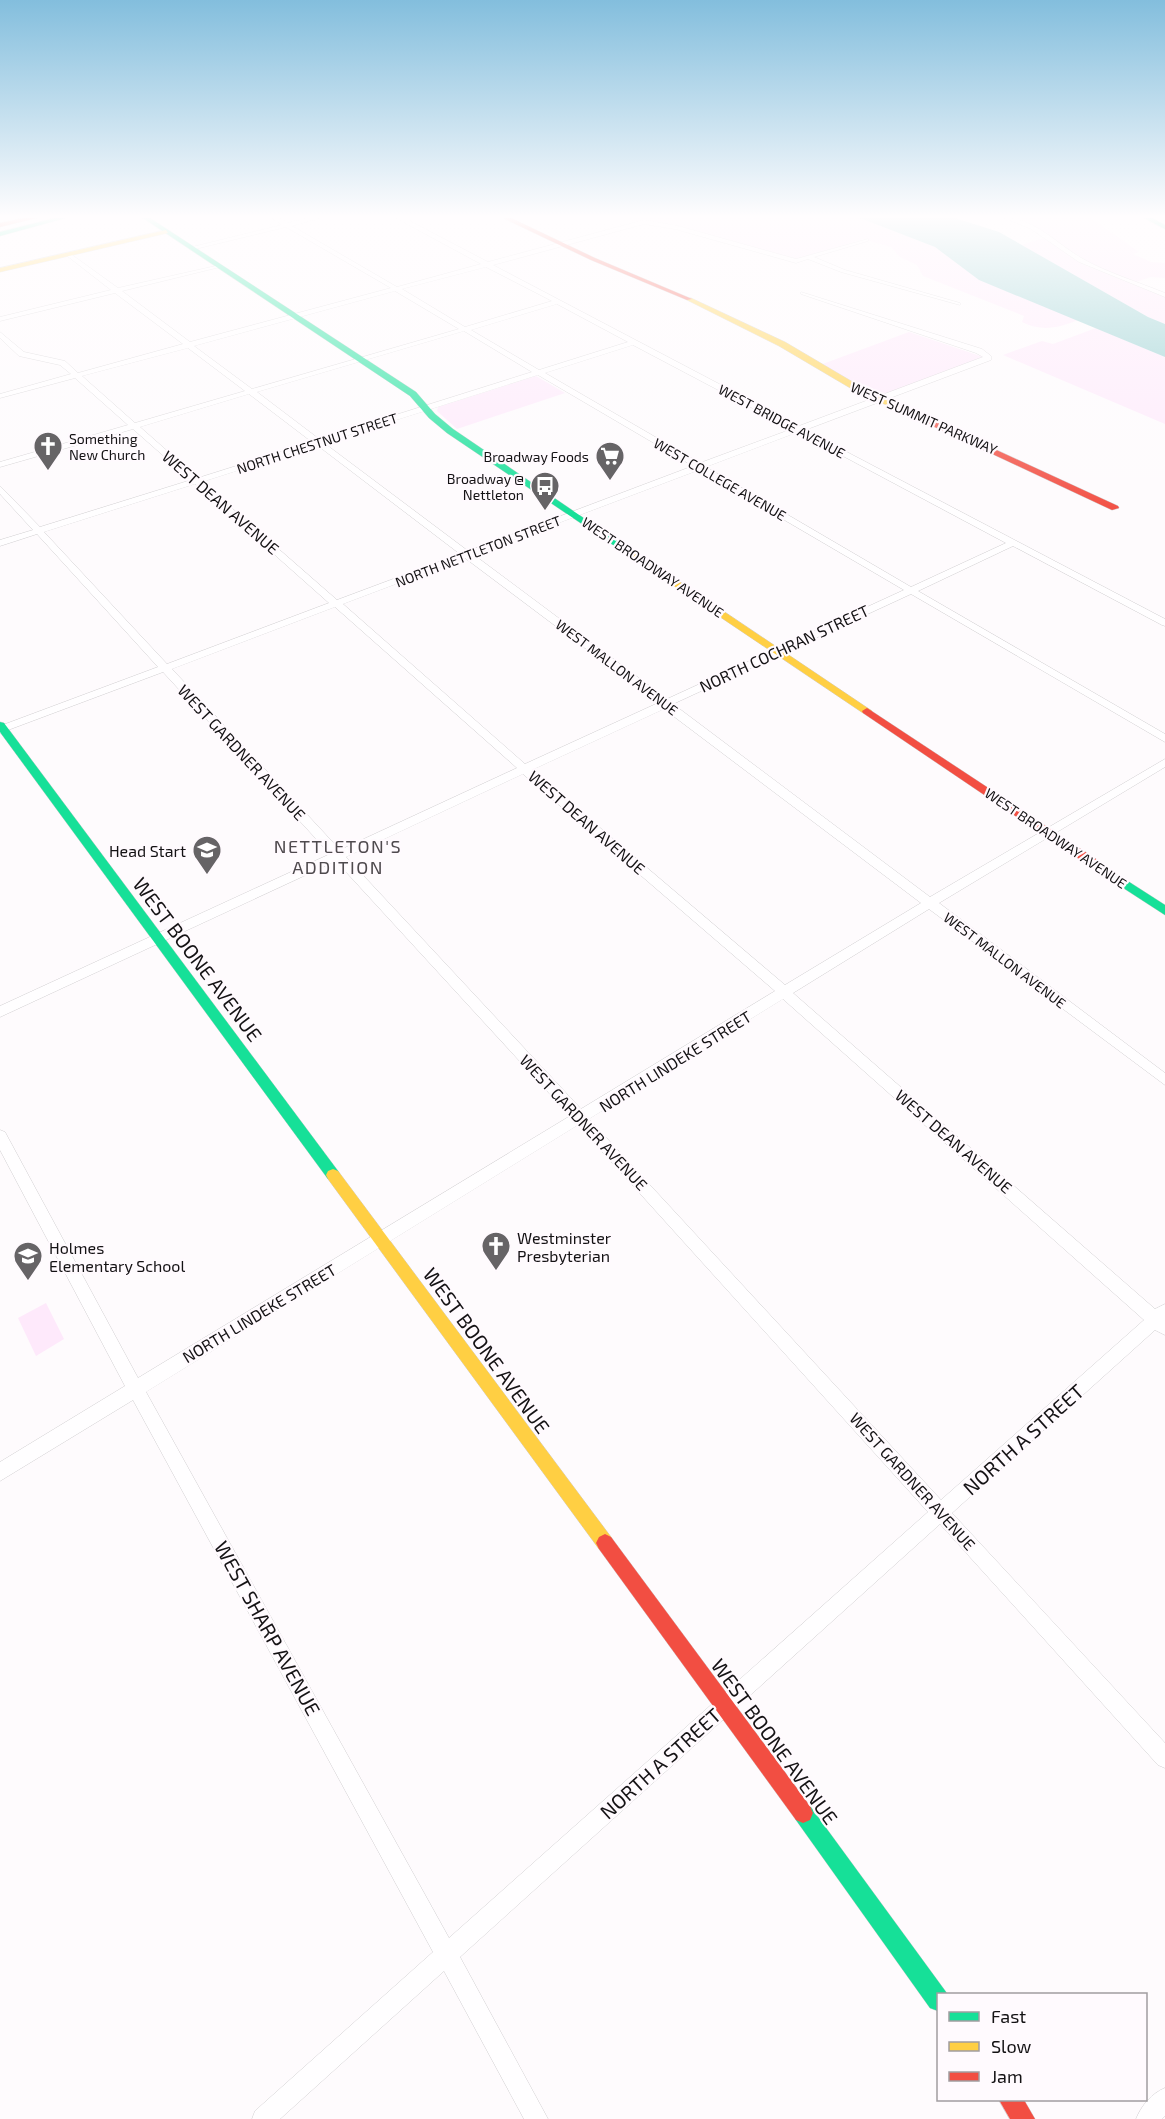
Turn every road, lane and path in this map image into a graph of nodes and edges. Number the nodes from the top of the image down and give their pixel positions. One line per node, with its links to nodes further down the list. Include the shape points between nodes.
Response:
1 (151, 317): 12 (street, WEST MALLON AVENUE)
2 (292, 317): 12 (street)
3 (296, 317): 13 (street, WEST BROADWAY AVENUE)
4 (442, 317): 9 (street, WEST COLLEGE AVENUE)
5 (508, 317): 9 (street)
6 (586, 317): 11 (street, WEST BRIDGE AVENUE)
7 (720, 317): 18 (street, WEST SUMMIT PARKWAY)
8 (875, 317): 18 (street, NORTH NETTLETON STREET, via 988,357)
9 (464, 330): 13 (street); 14 (street, WEST COLLEGE AVENUE)
10 (0, 334): 15 (street, WEST DEAN AVENUE, via 22,354 62,363)
11 (634, 342): 14 (street, NORTH CHESTNUT STREET); 21 (street, WEST BRIDGE AVENUE)
12 (188, 345): 15 (street); 16 (street, WEST MALLON AVENUE)
13 (361, 360): 16 (street); 19 (street, WEST BROADWAY AVENUE, via 412,394)
14 (539, 372): 19 (street, NORTH CHESTNUT STREET); 24 (street, WEST COLLEGE AVENUE)
15 (76, 375): 17 (street); 20 (street, WEST DEAN AVENUE)
16 (250, 393): 20 (street); 22 (street, WEST MALLON AVENUE)
17 (0, 396)
18 (878, 401): 21 (street, NORTH NETTLETON STREET); 27 (street, WEST SUMMIT PARKWAY)
19 (426, 409): 22 (street, NORTH CHESTNUT STREET); 28 (street, WEST BROADWAY AVENUE, via 441,425)
20 (135, 427): 23 (street); 25 (street, WEST DEAN AVENUE)
21 (800, 430): 24 (street, NORTH NETTLETON STREET); 31 (street, WEST BRIDGE AVENUE)
22 (317, 443): 25 (street, NORTH CHESTNUT STREET); 32 (street, WEST MALLON AVENUE)
23 (0, 465)
24 (700, 468): 28 (street, NORTH NETTLETON STREET); 33 (street, WEST COLLEGE AVENUE)
25 (196, 481): 29 (street, NORTH CHESTNUT STREET); 34 (street, WEST DEAN AVENUE)
26 (0, 489): 29 (street, WEST GARDNER AVENUE)
27 (1111, 510)
28 (574, 515): 32 (street, NORTH NETTLETON STREET); 36 (street, WEST BROADWAY AVENUE)
29 (38, 531): 30 (street, NORTH CHESTNUT STREET); 37 (street, WEST GARDNER AVENUE)
30 (0, 543)
31 (1013, 543): 33 (street, NORTH COCHRAN STREET); 35 (street, WEST BRIDGE AVENUE)
32 (466, 555): 34 (street, NORTH NETTLETON STREET); 38 (street, WEST MALLON AVENUE)
33 (910, 590): 36 (street, NORTH COCHRAN STREET); 40 (street, WEST COLLEGE AVENUE)
34 (338, 604): 37 (street, NORTH NETTLETON STREET); 42 (street, WEST DEAN AVENUE)
35 (1165, 623)
36 (777, 651): 38 (street, NORTH COCHRAN STREET); 43 (street, WEST BROADWAY AVENUE)
37 (165, 669): 39 (street, NORTH NETTLETON STREET); 44 (street, WEST GARDNER AVENUE)
38 (665, 703): 42 (street, NORTH COCHRAN STREET); 45 (street, WEST MALLON AVENUE)
39 (1, 728): 47 (street, WEST BOONE AVENUE)
40 (1165, 739)
41 (1165, 762): 43 (street, NORTH LINDEKE STREET)
42 (524, 769): 44 (street, NORTH COCHRAN STREET); 48 (street, WEST DEAN AVENUE)
43 (1048, 832): 45 (street, NORTH LINDEKE STREET); 46 (street, WEST BROADWAY AVENUE)
44 (339, 855): 47 (street, NORTH COCHRAN STREET); 51 (street, WEST GARDNER AVENUE)
45 (930, 903): 48 (street, NORTH LINDEKE STREET); 50 (street, WEST MALLON AVENUE)
46 (1165, 910)
47 (160, 938): 49 (street, NORTH COCHRAN STREET); 53 (street, WEST BOONE AVENUE)
48 (785, 993): 51 (street, NORTH LINDEKE STREET); 54 (street, WEST DEAN AVENUE)
49 (0, 1012)
50 (1165, 1080)
51 (581, 1119): 53 (street, NORTH LINDEKE STREET); 57 (street, WEST GARDNER AVENUE)
52 (0, 1136): 55 (street, WEST SHARP AVENUE)
53 (381, 1239): 55 (street, NORTH LINDEKE STREET); 58 (street, WEST BOONE AVENUE)
54 (1162, 1319): 57 (street, NORTH A STREET)
55 (135, 1388): 56 (street, NORTH LINDEKE STREET); 60 (street, WEST SHARP AVENUE)
56 (0, 1472)
57 (941, 1511): 58 (street, NORTH A STREET); 59 (street, WEST GARDNER AVENUE)
58 (725, 1705): 60 (street, NORTH A STREET); 61 (street, WEST BOONE AVENUE)
59 (1165, 1758)
60 (448, 1952): 64 (street, NORTH A STREET); 65 (street, WEST SHARP AVENUE)
61 (937, 1997)
62 (1165, 2099): 67 (street)
63 (1011, 2101): 66 (street)
64 (264, 2119)
65 (537, 2119)
66 (1024, 2119)
67 (1147, 2119)

